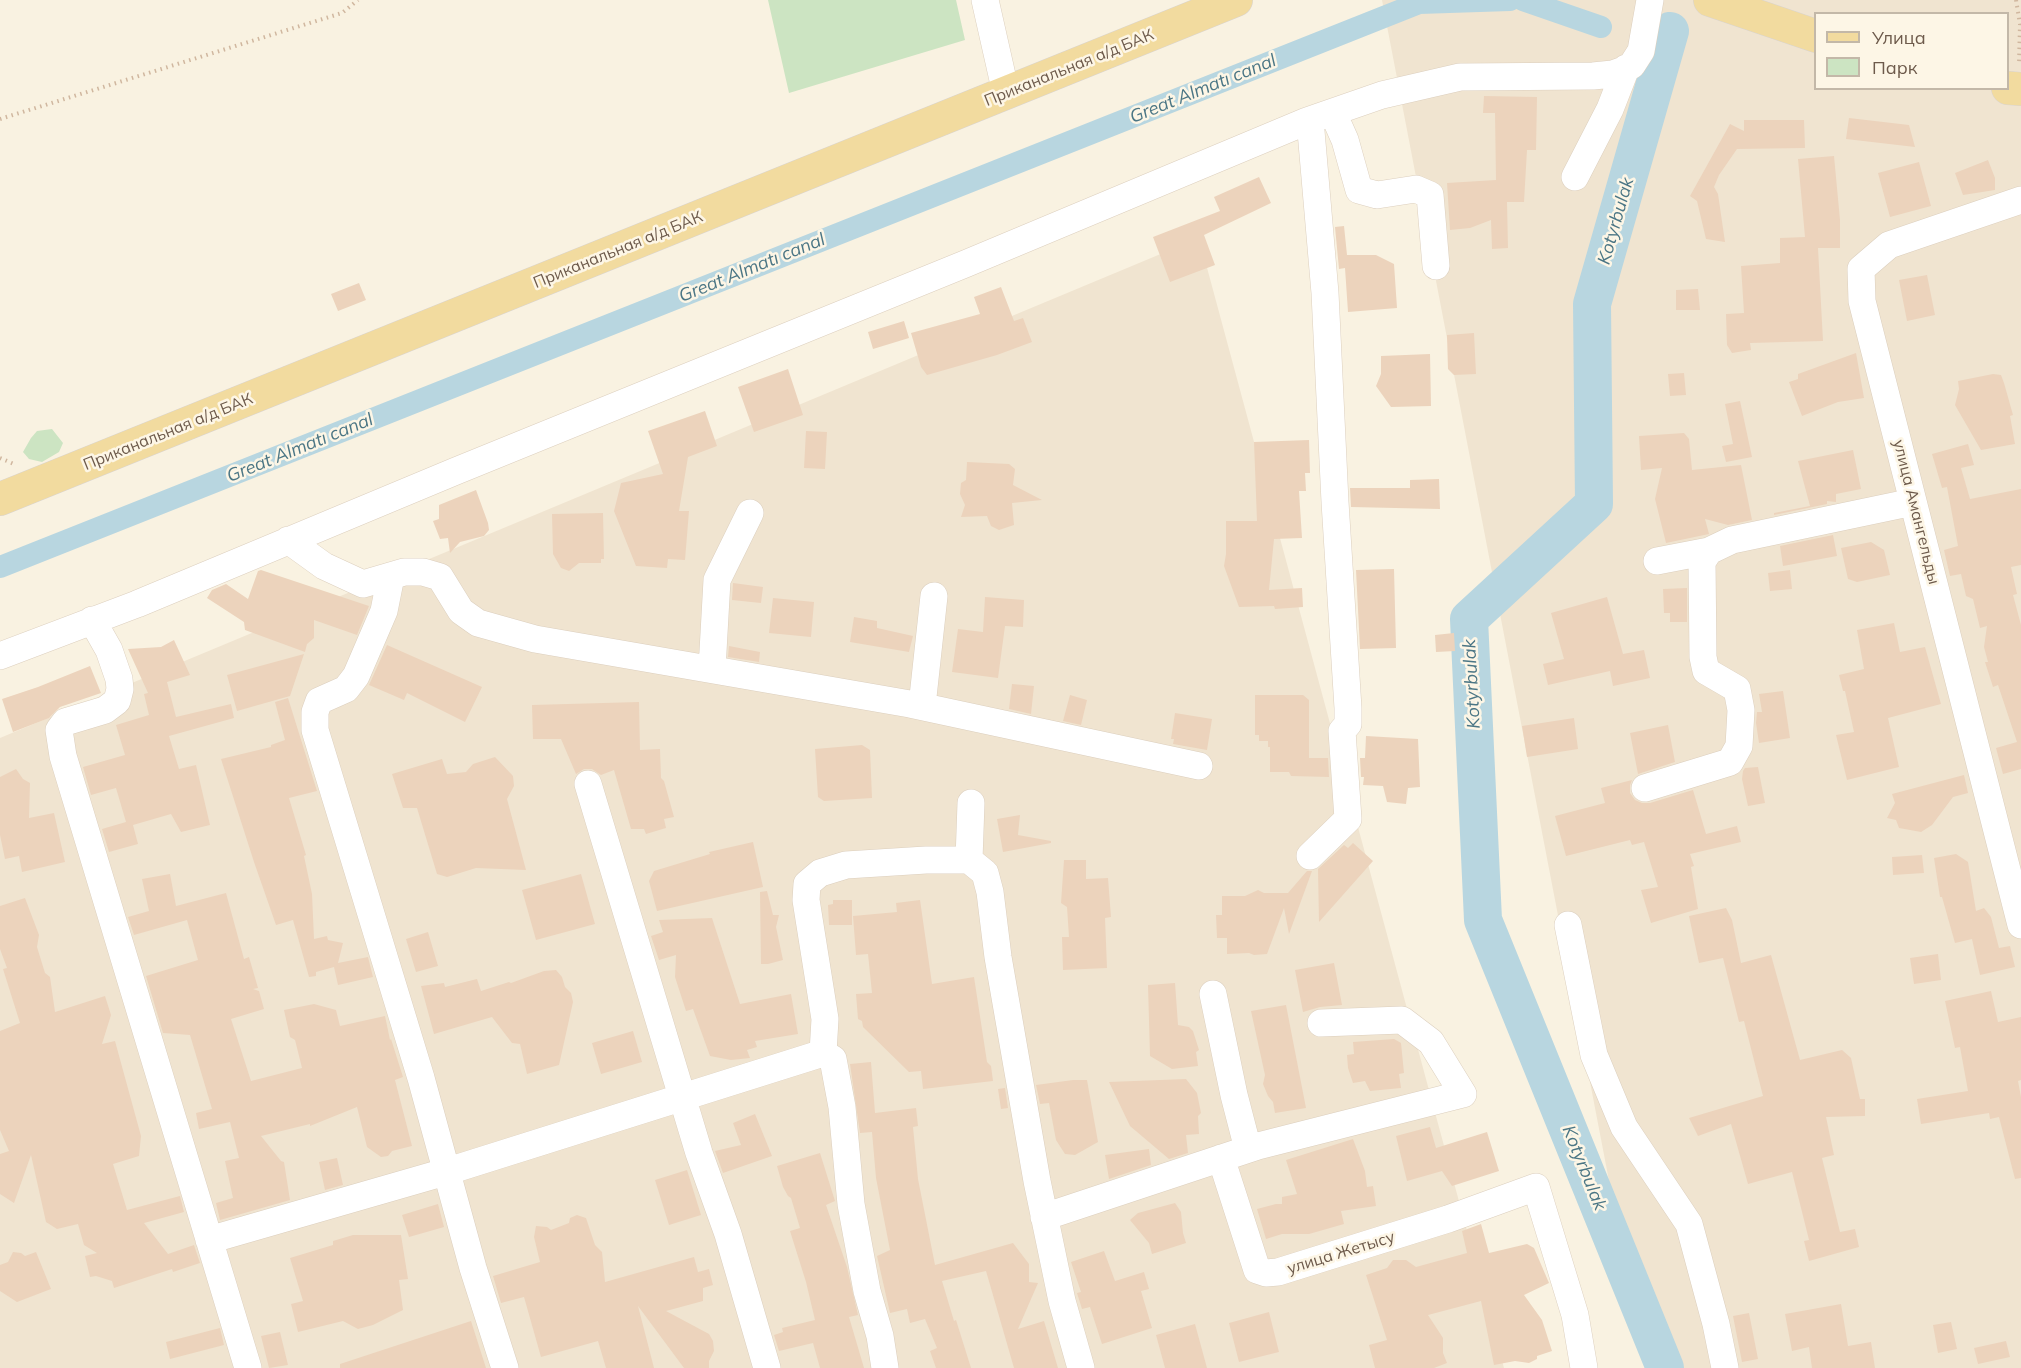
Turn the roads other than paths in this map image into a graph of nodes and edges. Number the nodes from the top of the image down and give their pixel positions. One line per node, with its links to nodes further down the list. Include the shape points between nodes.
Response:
1 (985, 0): 7 (street)
2 (1650, 0): 6 (street, via 1641,51)
3 (1710, 0): 5 (main road)
4 (1220, 3): 7 (main road, Приканальная а/д БАК)
5 (1814, 36)
6 (1626, 68): 8 (street, via 1593,76 1460,77 1382,95); 10 (street)
7 (1006, 93): 13 (main road, Приканальная а/д БАК)
8 (1333, 113): 9 (street); 12 (street, via 1359,190 1377,195 1416,189 1430,195)
9 (1307, 121): 16 (street); 29 (street, via 1325,293 1348,708 1348,724 1342,731 1348,819)
10 (1575, 177)
11 (2021, 201): 14 (street, улица Амангельды, via 1889,245 1861,269 1862,301)
12 (1436, 266)
13 (0, 499)
14 (1913, 502): 17 (street, via 1732,540); 32 (street, улица Амангельды)
15 (750, 513): 23 (street, via 717,580)
16 (288, 540): 19 (street, via 324,566 363,584); 21 (street)
17 (1709, 551): 18 (street); 27 (street, via 1702,562 1703,657 1706,671 1737,689 1741,710 1738,746 1730,762)
18 (1657, 561)
19 (391, 576): 23 (street, via 423,572 440,577 461,611 478,623 535,639); 39 (street, via 384,611 356,676 346,690 319,701 315,730)
20 (934, 596): 24 (street)
21 (92, 620): 22 (street); 41 (street, via 109,650 120,689 117,701 105,710 65,722 60,730 63,756)
22 (0, 656)
23 (712, 669): 24 (street)
24 (922, 706): 25 (street)
25 (1199, 766)
26 (588, 783): 36 (street)
27 (1645, 788)
28 (971, 802): 30 (street)
29 (1310, 856)
30 (969, 860): 35 (street, via 846,865 820,873 807,884 806,900 825,1019); 40 (street, via 985,873 990,892)
31 (1568, 925): 48 (street, via 1594,1055 1624,1127 1689,1224)
32 (2021, 925)
33 (1213, 994): 37 (street)
34 (1321, 1023): 37 (street, via 1402,1020 1431,1042 1463,1095)
35 (823, 1053): 36 (street); 45 (street, via 832,1059 842,1107 851,1204)
36 (683, 1097): 39 (street); 44 (street)
37 (1248, 1149): 38 (street)
38 (1221, 1158): 40 (street); 47 (street, улица Жетысу, via 1257,1269 1266,1273 1448,1219 1536,1187 1575,1315)
39 (446, 1172): 41 (street); 43 (street)
40 (1044, 1217): 46 (street)
41 (209, 1240): 42 (street)
42 (248, 1368)
43 (505, 1368)
44 (767, 1368)
45 (885, 1368)
46 (1081, 1368)
47 (1584, 1368)
48 (1725, 1368)

